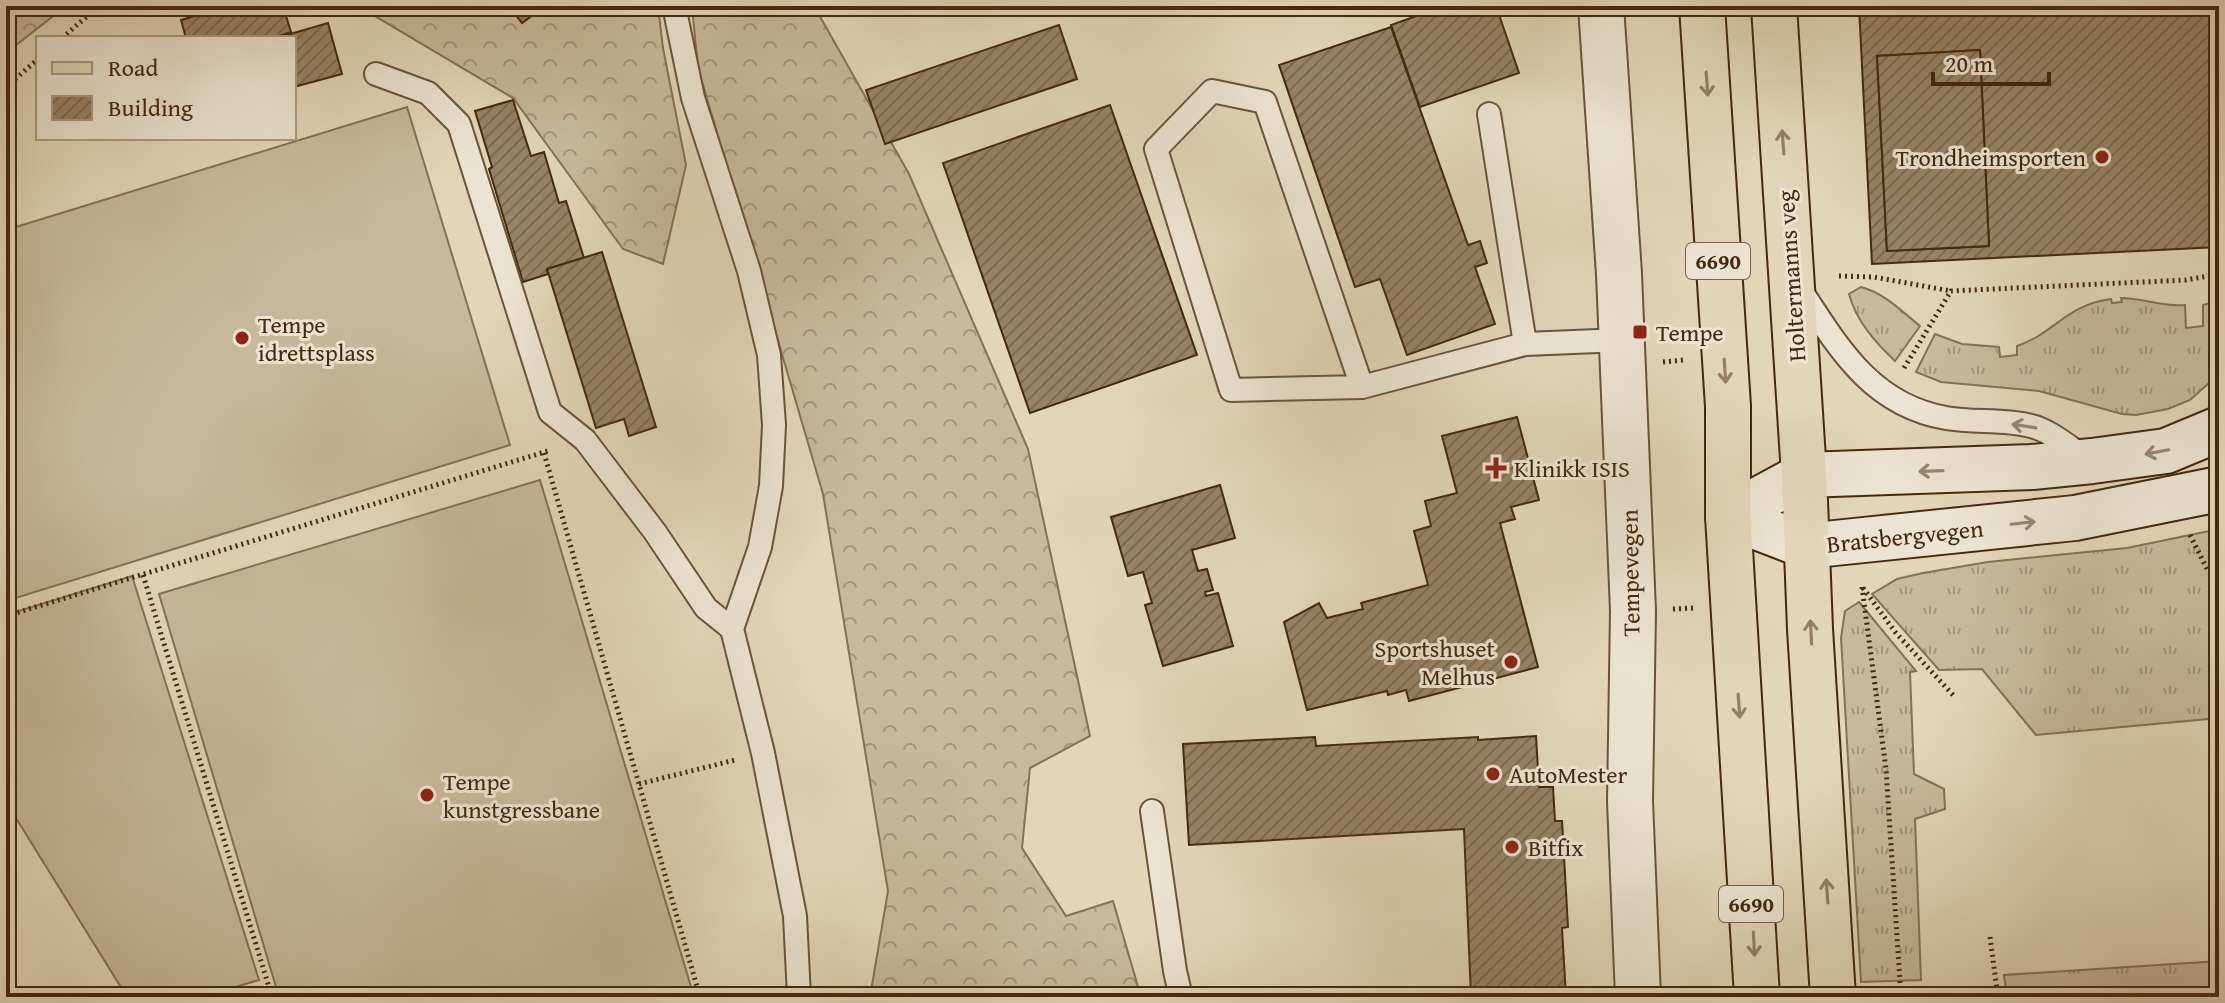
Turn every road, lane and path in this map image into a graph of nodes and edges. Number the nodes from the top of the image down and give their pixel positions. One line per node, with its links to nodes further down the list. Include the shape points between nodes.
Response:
1 (99, 6): 6 (path)
2 (674, 6): 34 (lane, via 693,98 749,271 769,355 771,486 760,547)
3 (1601, 6): 16 (main road, Tempevegen)
4 (1702, 6): 26 (main road, 6690, one-way to 26, via 1728,406)
5 (1774, 6): 12 (main road, Holtermanns veg, one-way to 5)
6 (64, 36)
7 (36, 61): 9 (path)
8 (376, 74): 21 (lane, via 428,93 459,124 550,412)
9 (6, 87)
10 (1489, 114): 15 (lane)
11 (2219, 274): 14 (path)
12 (1791, 275): 23 (lane, one-way to 12, via 2033,426 1945,418 1904,405 1854,368); 24 (main road, Holtermanns veg)
13 (1839, 276): 14 (path)
14 (1951, 291): 18 (path)
15 (1525, 344): 16 (lane); 19 (lane)
16 (1637, 351): 17 (path); 44 (main road, Tempevegen, via 1630,801)
17 (1689, 360)
18 (1898, 377)
19 (1362, 387): 19 (lane, via 1265,102 1212,91 1156,149 1231,390)
20 (2219, 429): 23 (main road, one-way to 23, via 2166,451)
21 (585, 440): 22 (path); 34 (lane, via 706,608)
22 (544, 453): 29 (path); 37 (path)
23 (2092, 461): 24 (main road, one-way to 24)
24 (1804, 475): 26 (main road); 28 (main road, Holtermanns veg)
25 (2219, 489): 28 (main road, Bratsbergvegen, one-way to 25, via 2075,518)
26 (1728, 516): 28 (main road, Bratsbergvegen); 45 (main road, 6690, one-way to 45)
27 (2185, 528): 30 (path, via 2207,569)
28 (1806, 546): 46 (main road, Holtermanns veg, one-way to 28)
29 (143, 575): 33 (path); 40 (path)
30 (2219, 577)
31 (1704, 608): 32 (path)
32 (1664, 610)
33 (6, 616)
34 (732, 629): 36 (lane)
35 (1954, 696): 47 (path, via 1862,587 1886,769)
36 (763, 753): 37 (path); 42 (lane, via 795,916)
37 (639, 784): 41 (path)
38 (1152, 811): 43 (lane)
39 (1990, 937): 48 (path)
40 (272, 997)
41 (700, 997)
42 (799, 997)
43 (1181, 997)
44 (1638, 997)
45 (1757, 997)
46 (1833, 997)
47 (1901, 997)
48 (1998, 997)

